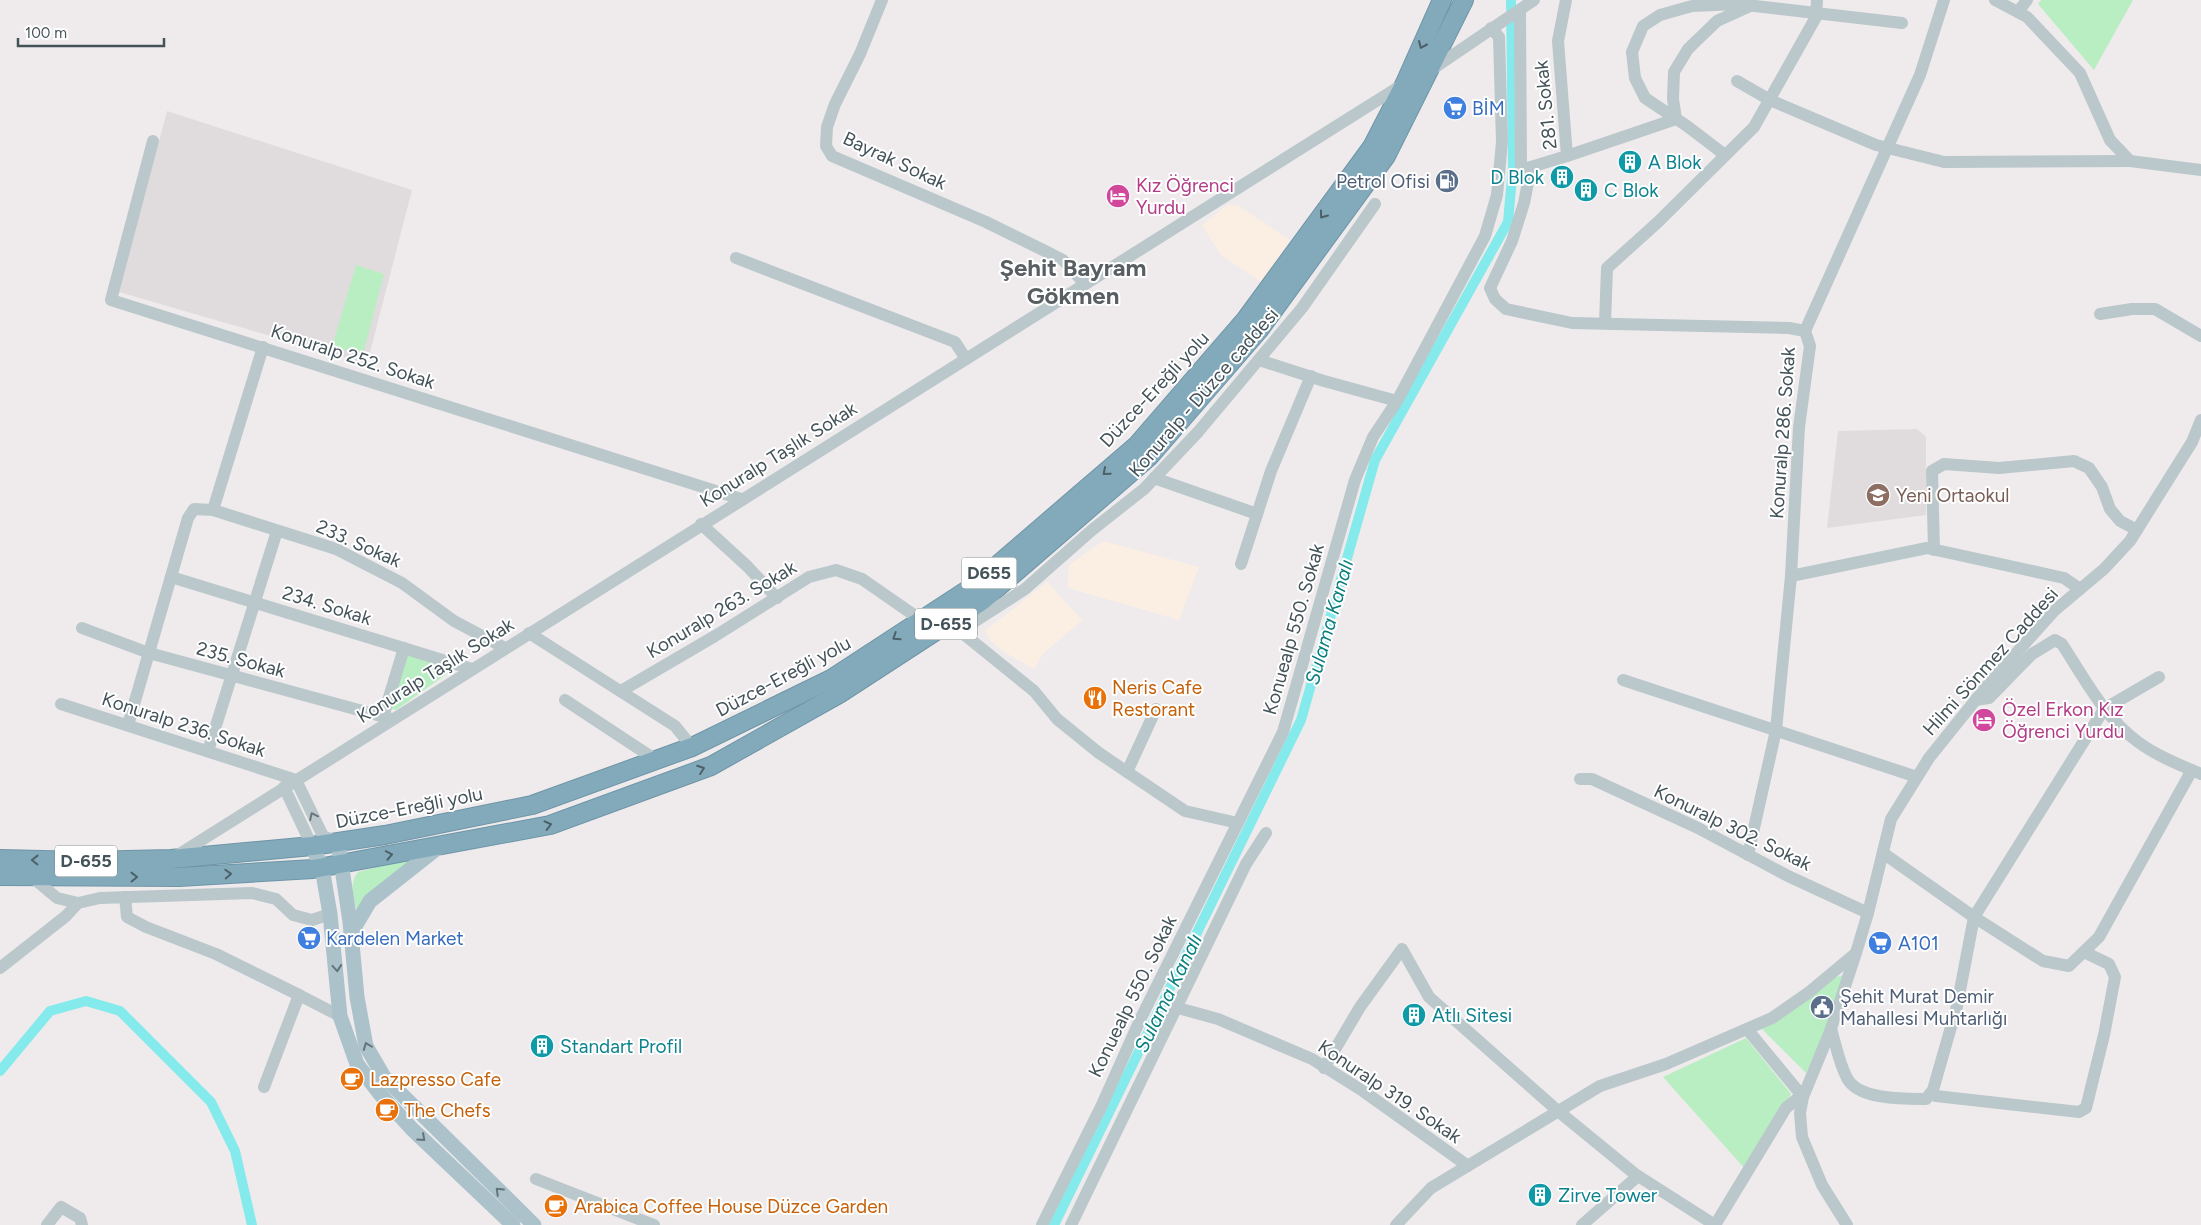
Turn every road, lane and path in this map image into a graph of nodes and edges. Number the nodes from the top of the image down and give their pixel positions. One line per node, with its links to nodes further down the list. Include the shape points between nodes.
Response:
1 (882, 0): 29 (street, Bayrak Sokak, via 835,104 826,146 832,156 986,222 1063,260)
2 (1442, 0): 17 (highway, Düzce-Ereğli yolu / D655, one-way to 17)
3 (1464, 0): 15 (highway, Düzce-Ereğli yolu / D-655)
4 (1534, 0): 11 (street)
5 (1566, 0): 23 (street, 281. Sokak, via 1558,41)
6 (1944, 0): 21 (street, via 1920,74)
7 (1995, 0): 12 (street)
8 (2027, 0): 12 (street)
9 (1751, 6): 10 (street); 19 (street, via 1717,21 1688,49 1674,72); 19 (street, via 1692,6 1660,15 1643,26 1632,52 1635,78 1645,98)
10 (1817, 6): 13 (street); 18 (street, via 1816,17)
11 (1520, 10): 14 (street); 25 (street, via 1522,170)
12 (2018, 12): 24 (street, via 2027,17 2080,73 2110,140)
13 (1902, 23)
14 (1493, 27): 15 (street); 38 (street, Konuealp 550. Sokak, via 1500,36 1502,142 1497,195 1485,236)
15 (1430, 70): 55 (highway, Düzce-Ereğli yolu / D-655, via 1386,156 1259,330 1149,457)
16 (1737, 81): 18 (street)
17 (1405, 83): 29 (street, Konuralp Taşlık Sokak); 54 (highway, Düzce-Ereğli yolu / D655, one-way to 54, via 1372,147 1246,320 1137,445 972,587)
18 (1770, 100): 21 (street); 22 (street, via 1754,127)
19 (1676, 119): 22 (street); 23 (street, 281. Sokak)
20 (152, 141): 34 (street, Konuralp 252. Sokak, via 111,300)
21 (1887, 148): 24 (street, via 1944,162); 32 (street)
22 (1725, 155): 31 (street, via 1608,268)
23 (1567, 156): 25 (street)
24 (2130, 161): 26 (street)
25 (1531, 167): 31 (street, Konuralp 286. Sokak, via 1512,242 1490,288 1494,299 1506,309 1572,323)
26 (2201, 170)
27 (1375, 204): 36 (street, Konuralp - Düzce caddesi, via 1302,308)
28 (736, 258): 35 (street, via 955,342)
29 (1085, 284): 35 (street, Konuralp Taşlık Sokak)
30 (2100, 314): 33 (street, via 2155,309)
31 (1605, 323): 32 (street, Konuralp 286. Sokak)
32 (1805, 330): 49 (street, Konuralp 286. Sokak, via 1810,346 1799,427)
33 (2201, 336)
34 (263, 347): 41 (street, Konuralp 252. Sokak); 42 (street)
35 (966, 359): 41 (street, Konuralp Taşlık Sokak)
36 (1260, 360): 37 (street); 40 (street, Konuralp - Düzce caddesi)
37 (1311, 376): 38 (street); 43 (street, via 1271,470)
38 (1397, 401): 83 (street, Konuealp 550. Sokak, via 1372,437 1355,480 1283,732)
39 (2201, 420): 46 (street, Hilmi Sönmez Caddesi, via 2192,442)
40 (1154, 478): 43 (street); 55 (street, Konuralp - Düzce caddesi, via 1025,589)
41 (741, 499): 44 (street, Konuralp Taşlık Sokak)
42 (213, 510): 45 (street, 233. Sokak); 50 (street, 233. Sokak, via 194,509 188,518)
43 (1257, 514): 48 (street)
44 (701, 524): 52 (street); 57 (street, Konuralp Taşlık Sokak)
45 (277, 530): 53 (street); 59 (street, 233. Sokak, via 336,549 394,578 454,621)
46 (2137, 530): 47 (street, via 2120,521 2110,509 2102,487 2089,468 2074,461 2000,468 1944,464 1932,471); 51 (street, Hilmi Sönmez Caddesi, via 2104,569)
47 (1934, 550): 49 (street, via 1910,551); 51 (street, via 2064,578)
48 (1241, 564)
49 (1791, 576): 73 (street, Konuralp 286. Sokak)
50 (171, 577): 53 (street, 234. Sokak); 60 (street)
51 (2080, 589): 67 (street, Hilmi Sönmez Caddesi, via 2054,611)
52 (777, 598): 54 (street, Konuralp 263. Sokak, via 809,577 836,570 862,579); 65 (street, Konuralp 263. Sokak)
53 (254, 602): 58 (street, 234. Sokak); 62 (street)
54 (922, 620): 74 (highway, Düzce-Ereğli yolu / D655, one-way to 74, via 831,679)
55 (955, 626): 77 (street, via 1034,691 1057,720); 86 (highway, Düzce-Ereğli yolu / D-655, one-way to 55, via 550,825 711,766)
56 (82, 628): 60 (street, 235. Sokak)
57 (529, 633): 59 (street, Konuralp Taşlık Sokak); 65 (street)
58 (404, 648): 61 (street, 234. Sokak); 71 (street)
59 (506, 648): 61 (street, Konuralp Taşlık Sokak)
60 (149, 653): 62 (street, 235. Sokak); 72 (street)
61 (472, 669): 71 (street, Konuralp Taşlık Sokak)
62 (231, 676): 71 (street, 235. Sokak); 75 (street)
63 (2159, 677): 70 (street)
64 (1623, 680): 73 (street)
65 (620, 691): 74 (street, via 675,726)
66 (565, 700): 76 (street)
67 (1975, 700): 70 (street, via 1989,698 2032,654 2055,640 2062,644); 79 (street, Hilmi Sönmez Caddesi)
68 (61, 704): 72 (street, Konuralp 236. Sokak)
69 (1156, 708): 77 (street)
70 (2104, 709): 78 (street, via 2138,742); 101 (street)
71 (387, 718): 81 (street, Konuralp Taşlık Sokak)
72 (128, 725): 75 (street, Konuralp 236. Sokak)
73 (1776, 730): 79 (street); 89 (street, Konuralp 286. Sokak)
74 (692, 747): 76 (highway, Düzce-Ereğli yolu / D655)
75 (208, 751): 81 (street, Konuralp 236. Sokak)
76 (656, 760): 85 (highway, Düzce-Ereğli yolu / D655, via 532,805)
77 (1127, 772): 83 (street, via 1185,811)
78 (2196, 772): 103 (street, via 2099,937)
79 (1917, 777): 88 (street, Hilmi Sönmez Caddesi, via 1891,819)
80 (1580, 779): 89 (street, Konuralp 302. Sokak, via 1601,784 1698,828)
81 (296, 780): 82 (street, Konuralp Taşlık Sokak); 85 (street, one-way to 81, via 323,836)
82 (284, 788): 87 (street); 91 (street, Konuralp Taşlık Sokak)
83 (1238, 823): 124 (street, Konuealp 550. Sokak)
84 (1266, 833): 107 (street, via 1242,873)
85 (338, 842): 87 (highway, Düzce-Ereğli yolu / D655); 92 (main road)
86 (442, 844): 92 (highway, Düzce-Ereğli yolu / D-655, one-way to 86); 102 (main road, via 370,901)
87 (312, 846): 91 (highway, Düzce-Ereğli yolu / D-655); 93 (main road)
88 (1883, 853): 99 (street, Hilmi Sönmez Caddesi); 101 (street)
89 (1748, 855): 99 (street, Konuralp 302. Sokak)
90 (0, 859): 91 (highway, Düzce-Ereğli yolu / D-655, one-way to 90)
91 (171, 859)
92 (342, 864): 93 (highway, Düzce-Ereğli yolu / D-655); 102 (main road)
93 (322, 868): 95 (highway, Düzce-Ereğli yolu / D-655, one-way to 93); 100 (main road)
94 (0, 876): 95 (highway)
95 (38, 882): 96 (highway); 98 (street, via 57,898)
96 (0, 888)
97 (126, 897): 98 (street); 100 (street, via 252,893 276,899 293,914 312,920); 106 (street, via 127,916 146,927 216,954)
98 (78, 903): 105 (street)
99 (1868, 913): 104 (street, Hilmi Sönmez Caddesi)
100 (330, 914): 108 (main road, one-way to 108)
101 (1974, 917): 103 (street, via 2043,960 2069,966); 113 (street, via 1957,1006)
102 (351, 933): 122 (main road, one-way to 102, via 384,1077 366,1046)
103 (2084, 952): 113 (street, via 2110,964 2115,977 2086,1108 2079,1112)
104 (1856, 953): 109 (street, via 1772,1018); 110 (street, Hilmi Sönmez Caddesi)
105 (0, 968)
106 (299, 995): 108 (street); 112 (street)
107 (1178, 1008): 111 (street, Konuralp 319. Sokak, via 1218,1019 1312,1059); 125 (street)
108 (340, 1016): 121 (main road, one-way to 121, via 356,1064 380,1094 412,1129)
109 (1747, 1029): 114 (street); 115 (street, via 1666,1064 1600,1086)
110 (1831, 1029): 113 (street, via 1847,1079 1862,1091 1893,1098 1926,1099); 114 (street, Hilmi Sönmez Caddesi)
111 (1324, 1068): 115 (street, via 1360,1007 1402,949 1429,997); 116 (street, Konuralp 319. Sokak, via 1363,1091)
112 (264, 1087)
113 (1931, 1093)
114 (1802, 1096): 128 (street, via 1786,1108); 129 (street, via 1802,1136 1822,1185)
115 (1558, 1111): 116 (street); 117 (street)
116 (1468, 1166): 126 (street, via 1432,1188)
117 (1638, 1176): 127 (street); 128 (street)
118 (536, 1179): 123 (street)
119 (47, 1225): 120 (street, via 60,1207 80,1218)
120 (82, 1225)
121 (514, 1225)
122 (534, 1225)
123 (654, 1225)
124 (1042, 1225)
125 (1071, 1225)
126 (1396, 1225)
127 (1582, 1225)
128 (1715, 1225)
129 (1846, 1225)

